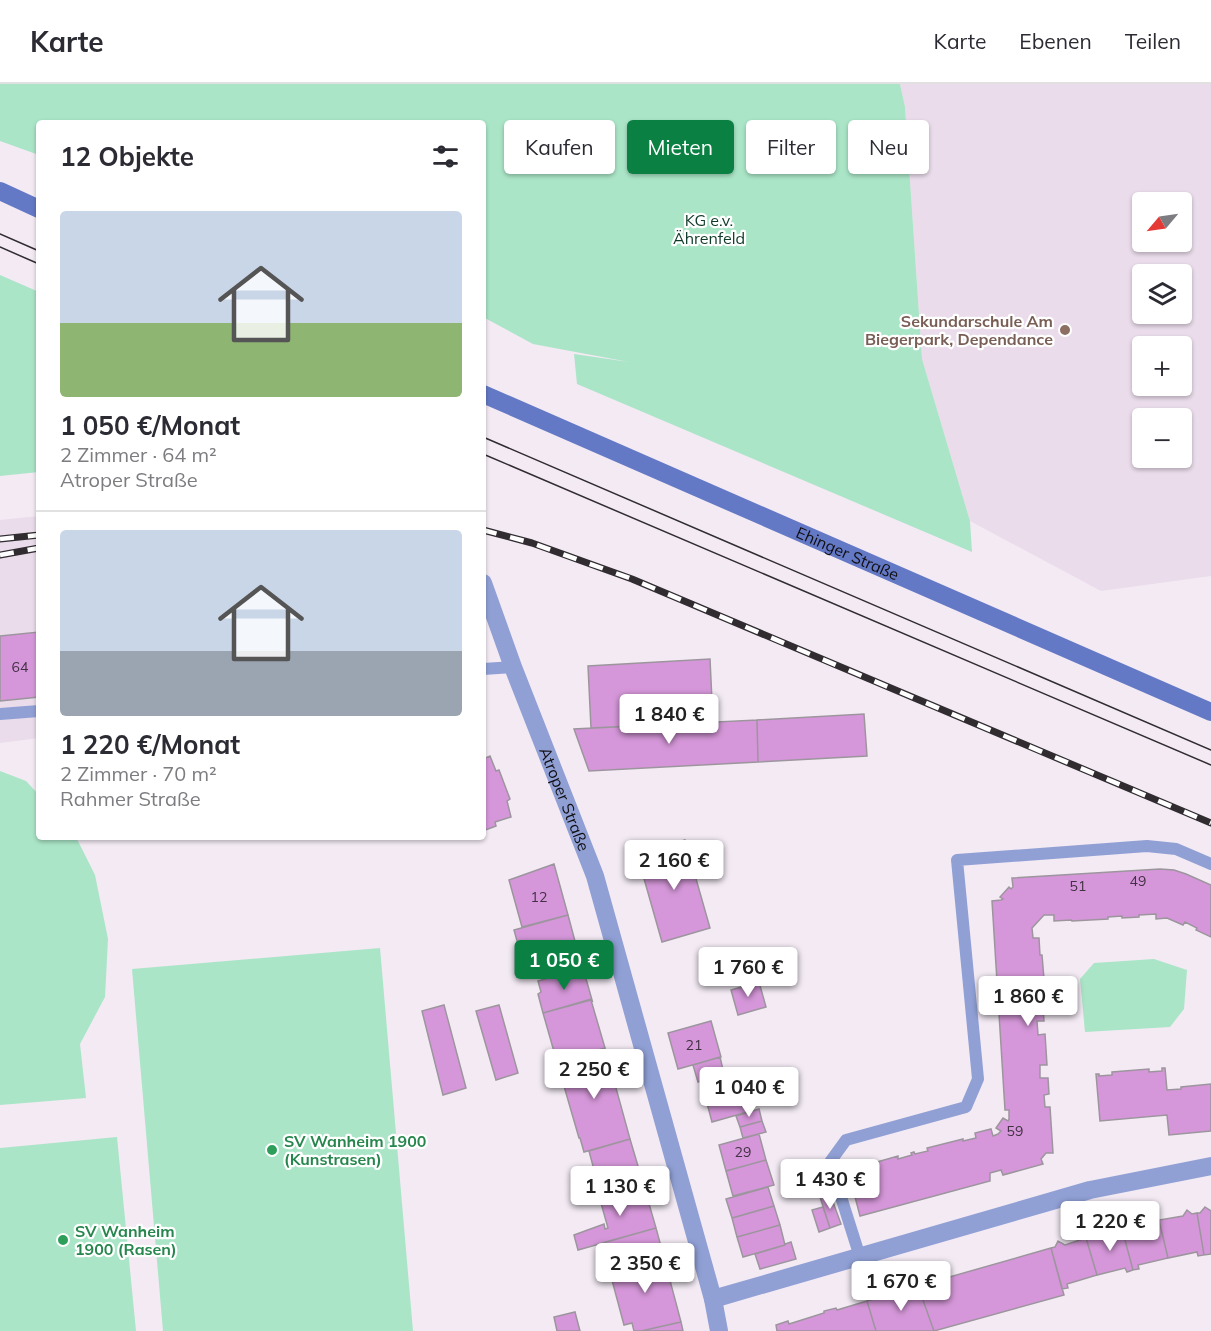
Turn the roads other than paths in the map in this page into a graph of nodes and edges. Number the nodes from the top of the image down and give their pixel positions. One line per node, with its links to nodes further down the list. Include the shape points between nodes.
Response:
1 (0, 191): 2 (street)
2 (36, 208)
3 (486, 395): 8 (street, Ehinger Straße)
4 (486, 591): 5 (street, Atroper Straße)
5 (513, 667): 6 (lane); 13 (street, Atroper Straße, via 594,876)
6 (486, 669)
7 (36, 711): 9 (lane)
8 (1211, 712)
9 (0, 714)
10 (1211, 864): 12 (lane, via 1176,849 1147,846 957,860 978,1079 966,1107 846,1140 830,1162)
11 (1211, 1166): 12 (street, via 1090,1190)
12 (860, 1257): 13 (street)
13 (713, 1299): 14 (street, Atroper Straße)
14 (719, 1331)

